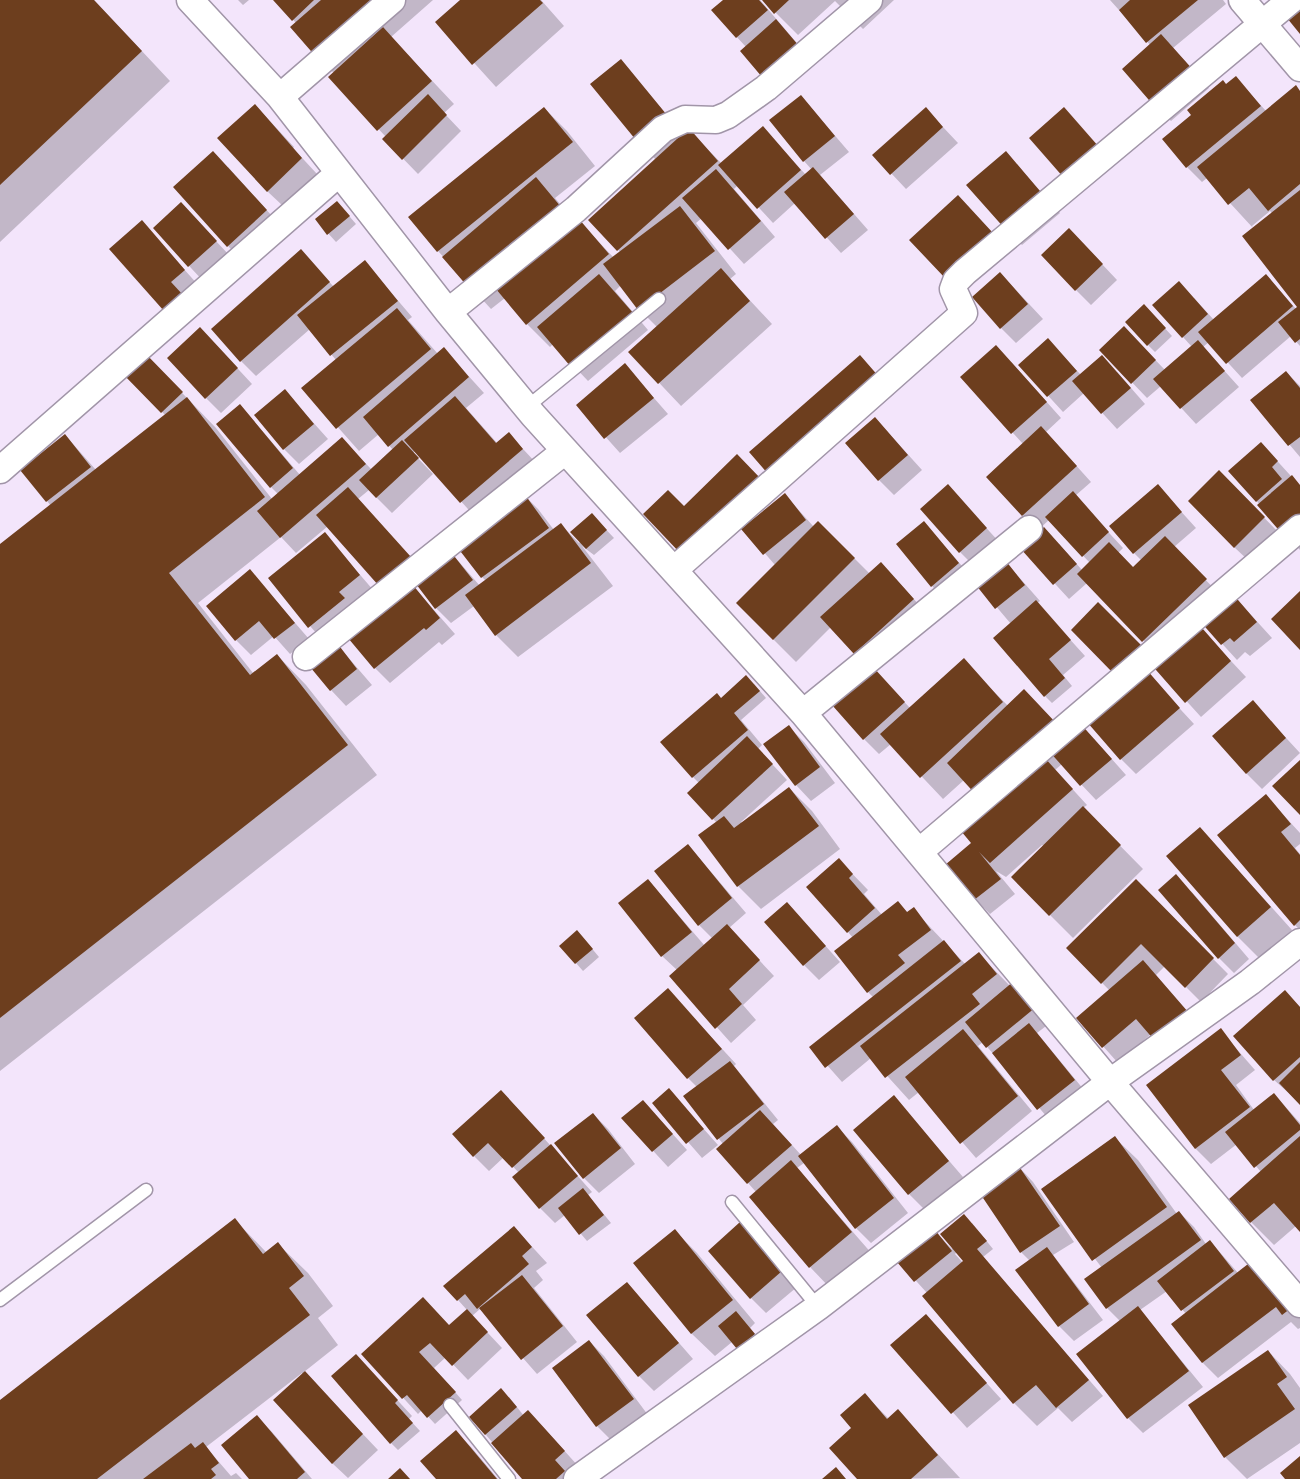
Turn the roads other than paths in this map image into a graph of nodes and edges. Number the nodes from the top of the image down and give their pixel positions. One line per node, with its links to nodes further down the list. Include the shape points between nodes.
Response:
1 (190, 0): 8 (street)
2 (392, 0): 8 (street)
3 (869, 0): 11 (street, via 733,112 716,120 685,119 663,129 576,209)
4 (1242, 0): 6 (street)
5 (1291, 0): 6 (street)
6 (1263, 23): 7 (street); 17 (street, via 965,272 952,289 964,313)
7 (1300, 68)
8 (280, 97): 9 (street)
9 (339, 173): 11 (street); 14 (street)
10 (659, 299): 12 (lane)
11 (448, 312): 12 (street)
12 (527, 408): 13 (street)
13 (565, 451): 17 (street); 18 (street)
14 (0, 470)
15 (1028, 528): 19 (street)
16 (1300, 528): 20 (street)
17 (674, 570): 19 (street)
18 (306, 657)
19 (804, 712): 20 (street)
20 (919, 852): 22 (street)
21 (1300, 942): 22 (street, via 1250,982)
22 (1110, 1082): 26 (street); 27 (street)
23 (146, 1190): 25 (lane)
24 (732, 1202): 27 (lane)
25 (0, 1300)
26 (1300, 1304)
27 (818, 1306): 30 (street)
28 (450, 1405): 29 (lane)
29 (509, 1479)
30 (577, 1479)

